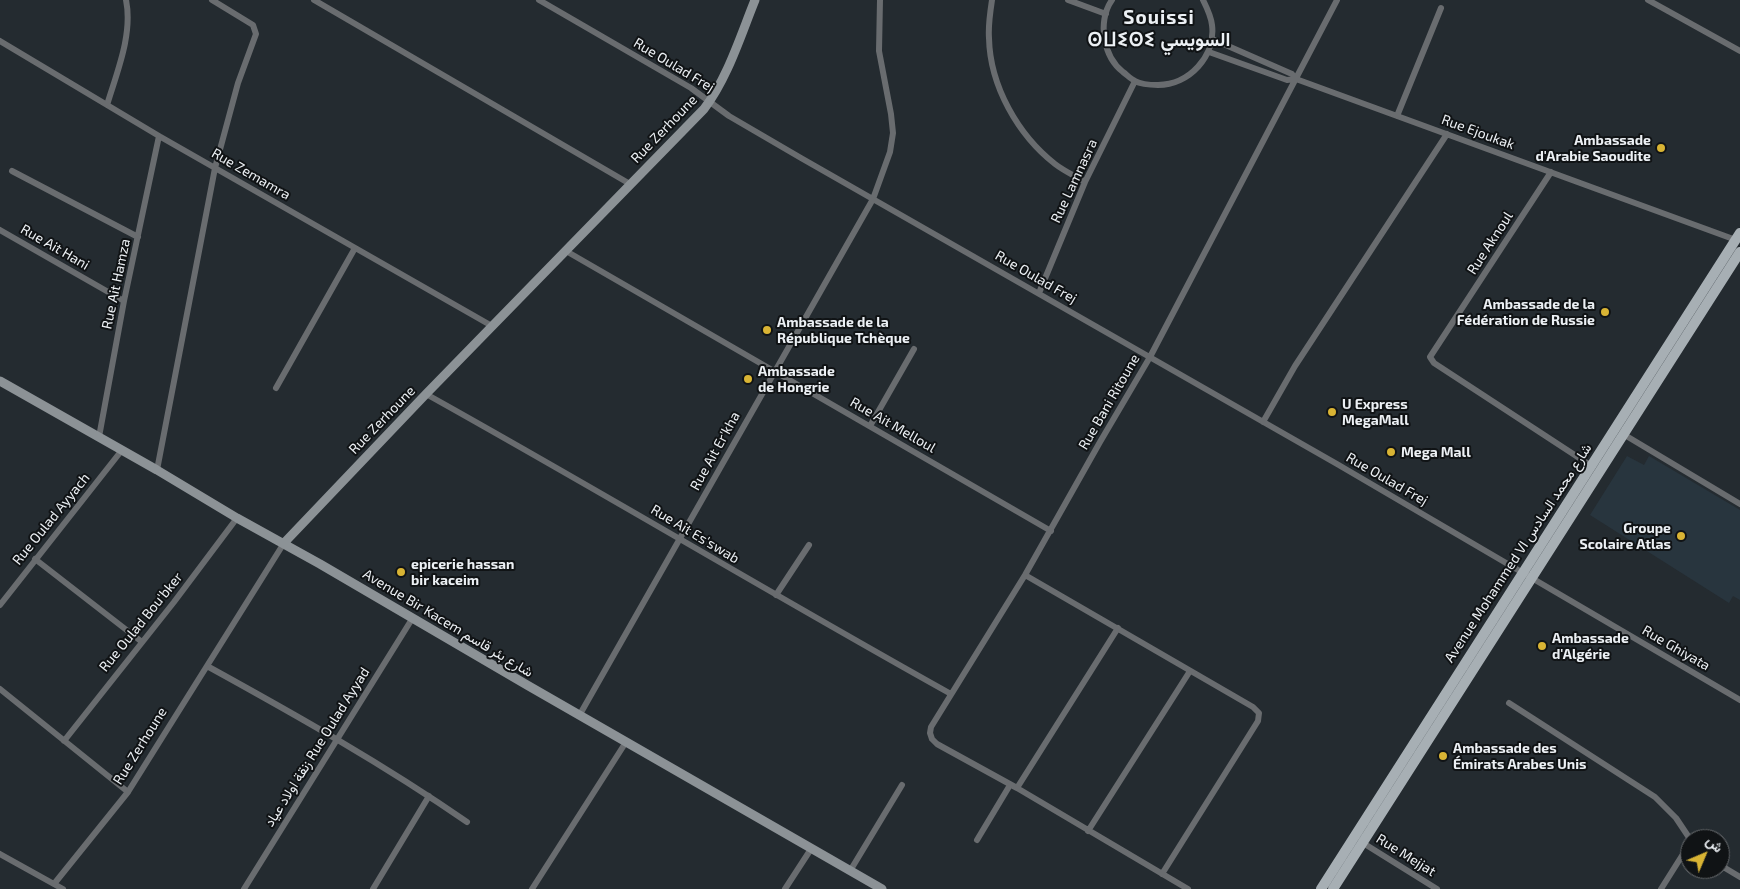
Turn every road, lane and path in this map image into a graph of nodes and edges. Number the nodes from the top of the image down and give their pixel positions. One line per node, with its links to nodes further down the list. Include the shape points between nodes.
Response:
1 (126, 0): 22 (street, via 128,24)
2 (212, 0): 26 (street, via 254,24 256,30)
3 (314, 0): 30 (street)
4 (540, 0): 21 (street, Rue Oulad Frej)
5 (756, 0): 21 (street, Rue Zerhoune)
6 (880, 0): 31 (street, Rue Ait Er'kha, via 879,51 893,133 890,152)
7 (992, 0): 29 (street, via 989,39 992,62 1011,112 1040,150)
8 (1068, 0): 14 (street)
9 (1203, 0): 15 (street, via 1209,10)
10 (1337, 0): 19 (street, Rue Bani Ritoune)
11 (1648, 0): 18 (street)
12 (1109, 1): 14 (street)
13 (1441, 8): 23 (street)
14 (1106, 14): 20 (street, via 1103,30 1106,49 1116,66)
15 (1212, 39): 17 (street); 19 (street, Rue Ejoukak, via 1292,74)
16 (0, 41): 22 (street, Rue Zemamra)
17 (1208, 52): 19 (street, Rue Ejoukak, via 1287,80); 20 (street, via 1199,68 1167,85)
18 (1740, 52)
19 (1296, 80): 23 (street, Rue Ejoukak); 42 (street, Rue Bani Ritoune)
20 (1135, 81): 29 (street, Rue Lamnasra)
21 (710, 101): 30 (street, Rue Zerhoune); 31 (street, Rue Oulad Frej)
22 (107, 105): 25 (street, Rue Zemamra)
23 (1396, 116): 24 (street, Rue Ejoukak)
24 (1446, 134): 28 (street, Rue Ejoukak); 47 (street, via 1295,366)
25 (159, 136): 26 (street, Rue Zemamra); 34 (street, Rue Ait Hamza)
26 (215, 168): 35 (street, Rue Zemamra); 53 (street)
27 (12, 171): 34 (street)
28 (1552, 172): 33 (street, Rue Ejoukak); 52 (street, Rue Aknoul, via 1430,357 1434,363)
29 (1085, 182): 38 (street, Rue Lamnasra)
30 (630, 184): 36 (street, Rue Zerhoune)
31 (872, 199): 38 (street, Rue Oulad Frej); 43 (street, Rue Ait Er'kha)
32 (0, 230): 39 (street, Rue Ait Hani)
33 (1738, 236): 52 (main road, Avenue Mohammed VI شارع محمد السادس)
34 (138, 237): 39 (street, Rue Ait Hamza)
35 (355, 248): 40 (street, Rue Zemamra); 45 (street)
36 (566, 251): 40 (street, Rue Zerhoune); 43 (street, Rue Ait Melloul)
37 (1740, 252): 49 (main road, Avenue Mohammed VI شارع محمد السادس)
38 (1039, 293): 42 (street, Rue Oulad Frej)
39 (124, 301): 50 (street, Rue Ait Hamza)
40 (492, 326): 46 (street, Rue Zerhoune)
41 (914, 349): 48 (street)
42 (1150, 357): 47 (street, Rue Oulad Frej); 56 (street, Rue Bani Ritoune)
43 (775, 372): 48 (street, Rue Ait Melloul); 57 (street, Rue Ait Er'kha)
44 (0, 381): 50 (street, Avenue Bir Kacem شارع بئر قاسم)
45 (276, 388)
46 (426, 394): 57 (street, Rue Ait Es'swab); 58 (street, Rue Zerhoune)
47 (1263, 422): 62 (street, Rue Oulad Frej)
48 (870, 426): 56 (street, Rue Ait Melloul)
49 (1623, 434): 54 (street); 62 (main road, Avenue Mohammed VI شارع محمد السادس)
50 (99, 437): 51 (street, Avenue Bir Kacem شارع بئر قاسم)
51 (122, 450): 53 (street, Avenue Bir Kacem شارع بئر قاسم); 60 (street, Rue Oulad Ayyach)
52 (1590, 465): 62 (main road, Avenue Mohammed VI شارع محمد السادس)
53 (157, 470): 55 (street, Avenue Bir Kacem شارع بئر قاسم)
54 (1740, 504)
55 (237, 518): 58 (street, Avenue Bir Kacem شارع بئر قاسم); 67 (street, Rue Oulad Bou'bker)
56 (1051, 530): 61 (street, Rue Bani Ritoune)
57 (680, 539): 63 (street, Rue Ait Es'swab); 74 (street, Rue Ait Er'kha)
58 (284, 543): 65 (street, Avenue Bir Kacem شارع بئر قاسم); 68 (street, Rue Zerhoune)
59 (809, 545): 63 (street)
60 (35, 559): 64 (street, Rue Oulad Ayyach); 67 (street)
61 (1025, 575): 66 (street); 71 (street, Rue Bani Ritoune)
62 (1527, 575): 72 (street, Rue Ghiyata); 87 (main road, Avenue Mohammed VI شارع محمد السادس); 101 (main road, Avenue Mohammed VI شارع محمد السادس)
63 (776, 596): 71 (street, Rue Ait Es'swab)
64 (0, 604)
65 (412, 619): 74 (street, Avenue Bir Kacem شارع بئر قاسم); 75 (street, زنقة اولاد عياد Rue Oulad Ayyad)
66 (1118, 628): 69 (street); 80 (street)
67 (142, 642): 76 (street, Rue Oulad Bou'bker)
68 (207, 666): 75 (street); 81 (street, Rue Zerhoune)
69 (1190, 671): 85 (street); 92 (street, via 1253,707 1259,717)
70 (0, 689): 76 (street)
71 (951, 694): 79 (street, Rue Bani Ritoune, via 931,727 932,739)
72 (1740, 700)
73 (1509, 703): 84 (street, via 1655,797)
74 (579, 716): 77 (street, Avenue Bir Kacem شارع بئر قاسم)
75 (337, 738): 82 (street); 95 (street, زنقة اولاد عياد Rue Oulad Ayyad)
76 (64, 741): 81 (street)
77 (626, 742): 88 (street, Avenue Bir Kacem شارع بئر قاسم); 97 (street)
78 (902, 785): 91 (street)
79 (1010, 785): 80 (street); 86 (street)
80 (1017, 788): 85 (street)
81 (128, 792): 93 (street, Rue Zerhoune)
82 (429, 796): 83 (street); 96 (street)
83 (467, 822)
84 (1683, 829)
85 (1088, 831): 92 (street)
86 (977, 840)
87 (1363, 843): 102 (main road, Avenue Mohammed VI شارع محمد السادس); 103 (street, Rue Mejjat)
88 (811, 849): 91 (street, Avenue Bir Kacem شارع بئر قاسم); 98 (street)
89 (0, 854): 93 (street)
90 (1680, 860): 104 (street)
91 (850, 871): 99 (street, Avenue Bir Kacem شارع بئر قاسم)
92 (1162, 874): 100 (street)
93 (54, 884): 94 (street)
94 (63, 889)
95 (244, 889)
96 (373, 889)
97 (532, 889)
98 (785, 889)
99 (882, 889)
100 (1188, 889)
101 (1321, 889)
102 (1333, 889)
103 (1437, 889)
104 (1661, 889)

